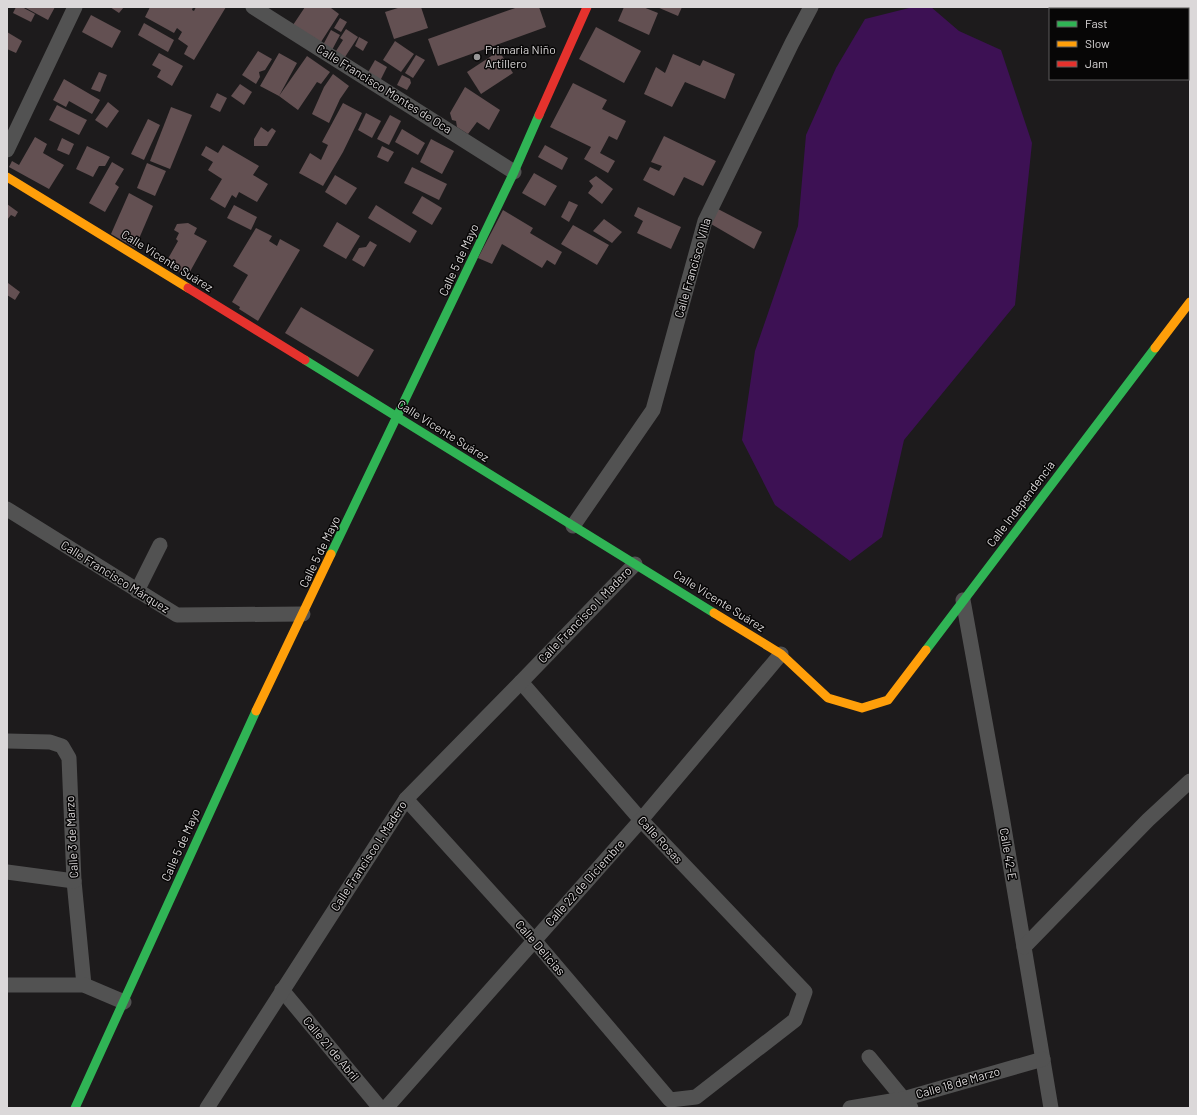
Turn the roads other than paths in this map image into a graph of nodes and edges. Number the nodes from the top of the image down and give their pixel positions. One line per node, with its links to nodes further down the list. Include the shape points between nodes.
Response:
1 (75, 7): 5 (street)
2 (253, 7): 6 (street, Calle Francisco Montes de Oca)
3 (588, 7): 6 (street, Calle 5 de Mayo)
4 (811, 7): 11 (street, Calle Francisco Villa, via 705,221 653,410)
5 (7, 150)
6 (514, 172): 9 (street, Calle 5 de Mayo)
7 (7, 177): 9 (street, Calle Vicente Suárez)
8 (1190, 302): 15 (street, Calle Independencia)
9 (397, 418): 11 (street, Calle Vicente Suárez); 16 (street, Calle 5 de Mayo)
10 (7, 509): 14 (street, Calle Francisco Márquez)
11 (573, 526): 13 (street, Calle Vicente Suárez)
12 (160, 545): 14 (street)
13 (635, 564): 17 (street, Calle Vicente Suárez); 18 (street, Calle Francisco I. Madero)
14 (137, 590): 16 (street, Calle Francisco Márquez, via 177,615)
15 (963, 600): 19 (street, Calle Independencia, via 888,700); 27 (street, Calle 42-E)
16 (303, 614): 31 (street, Calle 5 de Mayo, via 252,718)
17 (781, 654): 19 (street, Calle Vicente Suárez, via 828,698); 23 (street, Calle 22 de Diciembre)
18 (521, 682): 22 (street, Calle Francisco I. Madero); 23 (street, Calle Rosas)
19 (862, 708)
20 (7, 741): 25 (street, Calle 3 de Marzo, via 50,742 62,746 68,758)
21 (1190, 781): 27 (street, via 1148,820)
22 (406, 799): 26 (street, Calle Delicias); 30 (street, Calle Francisco I. Madero)
23 (641, 820): 26 (street, Calle 22 de Diciembre); 34 (street, Calle Rosas, via 805,992 795,1020 696,1097)
24 (7, 872): 25 (street)
25 (74, 880): 29 (street, Calle 3 de Marzo)
26 (534, 940): 34 (street, Calle Delicias); 39 (street, Calle 22 de Diciembre)
27 (1024, 947): 33 (street, Calle 42-E)
28 (7, 985): 29 (street)
29 (84, 985): 31 (street)
30 (282, 990): 37 (street, Calle Francisco I. Madero); 38 (street, Calle 21 de Abril)
31 (124, 1002): 36 (street, Calle 5 de Mayo)
32 (869, 1057): 35 (street)
33 (1043, 1058): 35 (street, Calle 18 de Marzo); 41 (street, Calle 42-E)
34 (670, 1100)
35 (907, 1103): 40 (street, Calle 18 de Marzo)
36 (75, 1108)
37 (207, 1108)
38 (380, 1108)
39 (386, 1108)
40 (850, 1108)
41 (1051, 1108)

